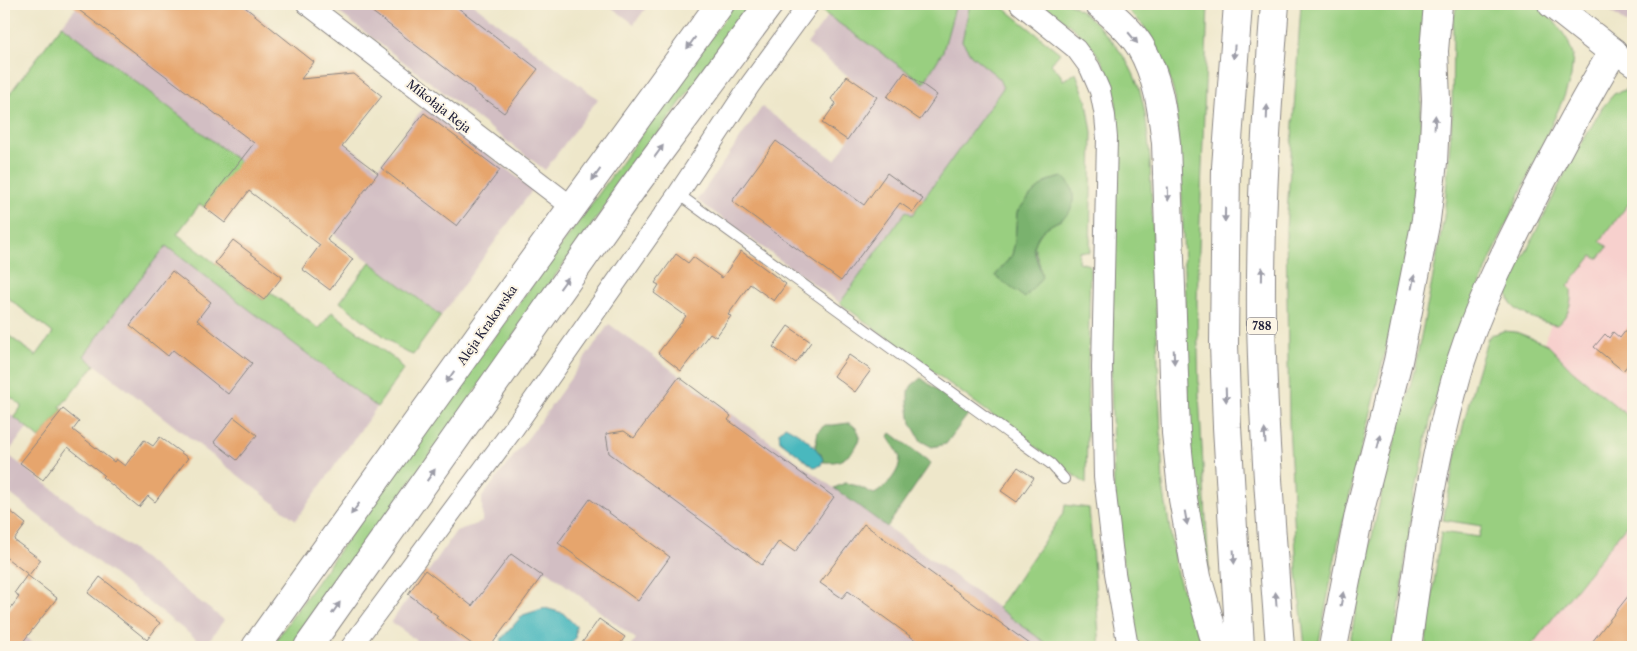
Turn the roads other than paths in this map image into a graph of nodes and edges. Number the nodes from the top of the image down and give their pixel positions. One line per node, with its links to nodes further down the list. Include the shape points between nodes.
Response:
1 (307, 4): 14 (street, Mikołaja Reja)
2 (720, 4): 14 (main road, Aleja Krakowska, one-way to 14)
3 (769, 4): 17 (main road, one-way to 3, via 634,186)
4 (809, 4): 13 (street, via 750,85)
5 (1020, 4): 19 (street, via 1076,49 1090,68 1100,91 1105,116 1104,477 1115,573)
6 (1099, 4): 20 (main road, one-way to 20, via 1139,45 1153,74 1162,109 1176,433 1183,499 1197,577)
7 (1238, 4): 21 (main road, one-way to 21, via 1226,167 1224,344)
8 (1275, 4): 22 (main road, 788, one-way to 8, via 1265,436 1261,317 1268,103)
9 (1438, 4): 23 (main road, one-way to 9, via 1359,514 1398,361 1426,220 1433,162 1434,51)
10 (1552, 4): 12 (main road)
11 (1576, 4): 12 (main road)
12 (1623, 59): 24 (main road, via 1547,170 1485,298 1462,360 1441,438 1424,526)
13 (678, 194): 15 (lane, via 1051,464); 18 (street, via 514,428)
14 (572, 207): 16 (main road, Aleja Krakowska, one-way to 16)
15 (1064, 479)
16 (256, 647)
17 (308, 647)
18 (351, 647)
19 (1128, 647)
20 (1217, 647)
21 (1240, 647)
22 (1280, 647)
23 (1333, 647)
24 (1407, 647)

